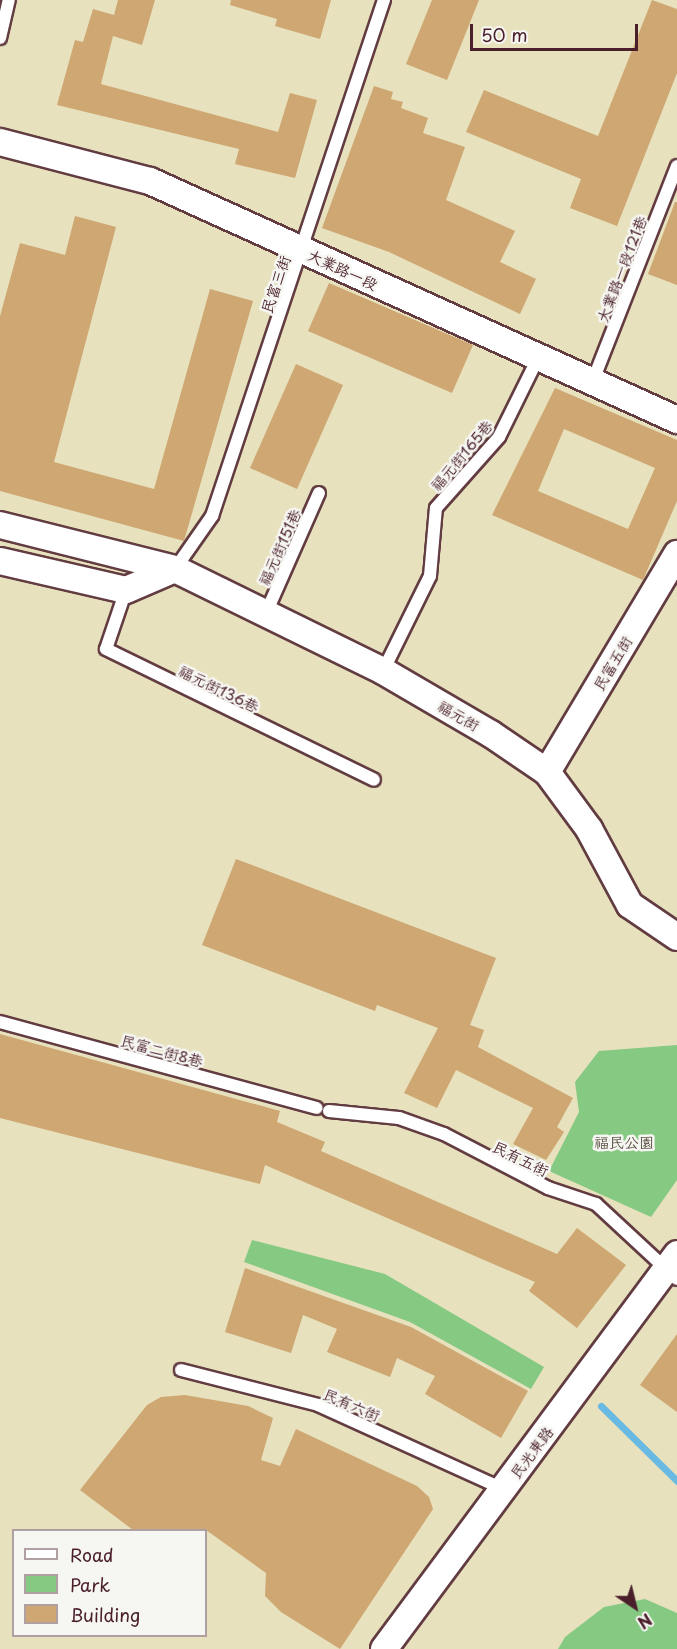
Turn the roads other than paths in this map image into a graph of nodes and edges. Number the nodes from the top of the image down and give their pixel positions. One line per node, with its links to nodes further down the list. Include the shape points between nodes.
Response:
1 (9, 0): 3 (lane)
2 (384, 0): 6 (lane, 民富三街)
3 (0, 38)
4 (0, 142): 6 (street, 大業路一段, via 150,181)
5 (677, 166): 8 (lane, 大業路一段121巷)
6 (303, 250): 7 (street, 大業路一段); 14 (lane, 民富三街, via 212,516)
7 (537, 360): 8 (street, 大業路一段); 17 (lane, 福元街165巷, via 499,436 436,508 430,576)
8 (592, 383): 9 (street, 大業路一段)
9 (677, 420)
10 (319, 493): 16 (lane, 福元街151巷)
11 (0, 525): 14 (street, 福元街)
12 (677, 554): 18 (street, 民富五街)
13 (0, 561): 15 (street)
14 (175, 569): 15 (street); 16 (street, 福元街)
15 (126, 590): 19 (lane, 福元街136巷, via 106,649)
16 (266, 612): 17 (street, 福元街)
17 (383, 672): 18 (street, 福元街)
18 (547, 772): 20 (street, 福元街, via 589,829 630,905)
19 (374, 780)
20 (677, 937)
21 (0, 1022): 22 (lane, 民富二街8巷)
22 (323, 1109): 23 (lane, 民有五街, via 399,1118 444,1134 548,1188 596,1204)
23 (673, 1267): 25 (street, 民光東路)
24 (181, 1370): 25 (lane, 民有六街, via 318,1405)
25 (503, 1489): 26 (street, 民光東路)
26 (384, 1649)

